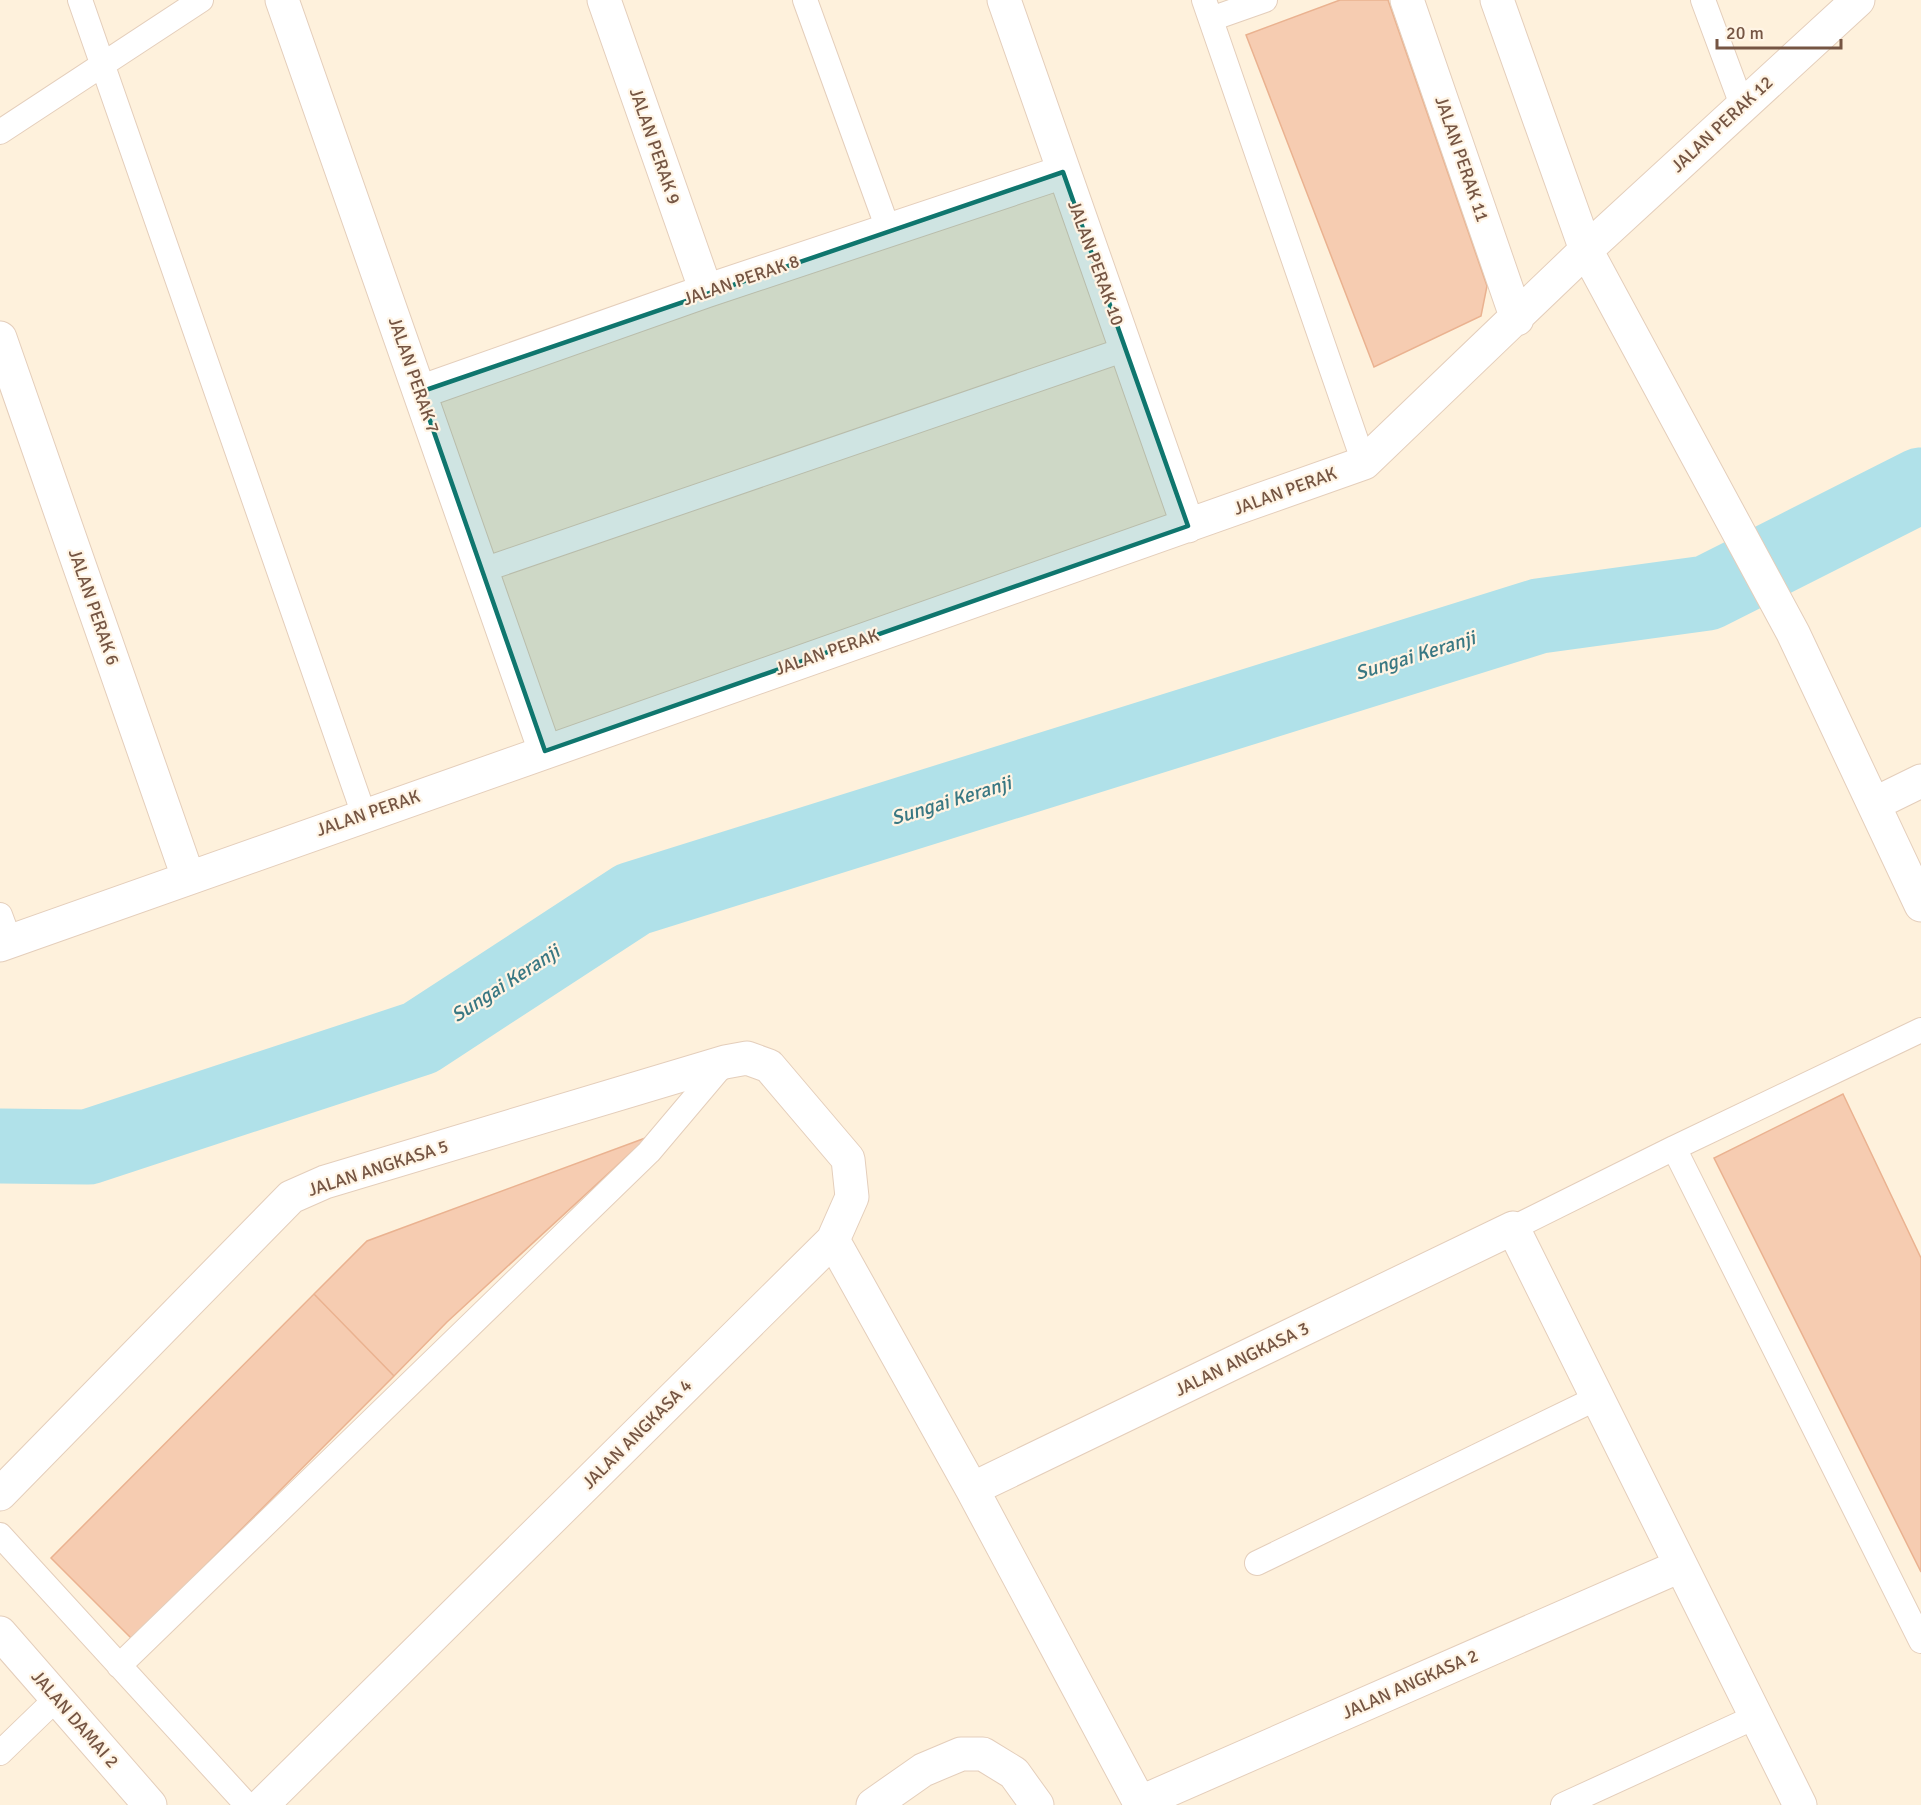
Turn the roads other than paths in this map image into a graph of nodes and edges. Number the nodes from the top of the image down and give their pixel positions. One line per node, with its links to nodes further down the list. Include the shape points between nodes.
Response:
1 (80, 0): 13 (lane)
2 (201, 0): 13 (lane)
3 (282, 0): 23 (street, JALAN PERAK 7)
4 (603, 0): 19 (street, JALAN PERAK 9)
5 (805, 0): 17 (lane)
6 (1004, 0): 16 (street, JALAN PERAK 10)
7 (1265, 0): 12 (lane)
8 (1407, 0): 20 (street, JALAN PERAK 11)
9 (1497, 0): 18 (street)
10 (1703, 0): 14 (lane)
11 (1858, 0): 14 (street, JALAN PERAK 12)
12 (1208, 10): 24 (lane)
13 (101, 66): 15 (lane); 30 (lane)
14 (1742, 105): 18 (street, JALAN PERAK 12)
15 (0, 132)
16 (1063, 172): 17 (street, JALAN PERAK 8); 22 (street, JALAN PERAK 10)
17 (888, 229): 19 (street, JALAN PERAK 8)
18 (1586, 250): 20 (street, JALAN PERAK); 29 (street, via 1793,633)
19 (706, 291): 23 (street, JALAN PERAK 8)
20 (1517, 319): 24 (street, JALAN PERAK)
21 (0, 338): 31 (street, JALAN PERAK 6)
22 (1126, 349): 25 (street, JALAN PERAK 10); 26 (lane)
23 (420, 392): 26 (street, JALAN PERAK 7)
24 (1364, 463): 25 (street, JALAN PERAK)
25 (1188, 526): 27 (street, JALAN PERAK)
26 (483, 570): 27 (street, JALAN PERAK 7)
27 (544, 751): 30 (street, JALAN PERAK)
28 (1921, 781): 29 (street)
29 (1874, 804): 32 (street)
30 (364, 814): 31 (street, JALAN PERAK)
31 (188, 876): 33 (street, JALAN PERAK)
32 (1921, 905)
33 (3, 934)
34 (1921, 1030): 36 (lane)
35 (725, 1062): 38 (street, JALAN ANGKASA 4, via 747,1058 769,1066 848,1159 852,1197); 41 (street, JALAN ANGKASA 5, via 325,1182 291,1197); 47 (lane, via 649,1152)
36 (1674, 1148): 37 (lane); 46 (lane)
37 (1514, 1228): 39 (street); 40 (street, JALAN ANGKASA 3)
38 (833, 1240): 40 (street); 54 (street, JALAN ANGKASA 4)
39 (1597, 1398): 43 (lane); 44 (street)
40 (972, 1489): 51 (street)
41 (0, 1494)
42 (0, 1535): 47 (lane)
43 (1257, 1563)
44 (1680, 1566): 49 (street); 51 (street, JALAN ANGKASA 2)
45 (0, 1633): 48 (street, JALAN DAMAI 2)
46 (1921, 1641)
47 (119, 1666): 53 (lane)
48 (57, 1698): 50 (lane); 52 (street, JALAN DAMAI 2)
49 (1755, 1717): 57 (lane); 58 (street)
50 (0, 1753)
51 (1140, 1804)
52 (150, 1805)
53 (247, 1805)
54 (262, 1805)
55 (873, 1805): 56 (street, via 923,1770 962,1754 983,1754 1014,1773)
56 (1036, 1805)
57 (1563, 1805)
58 (1800, 1805)

